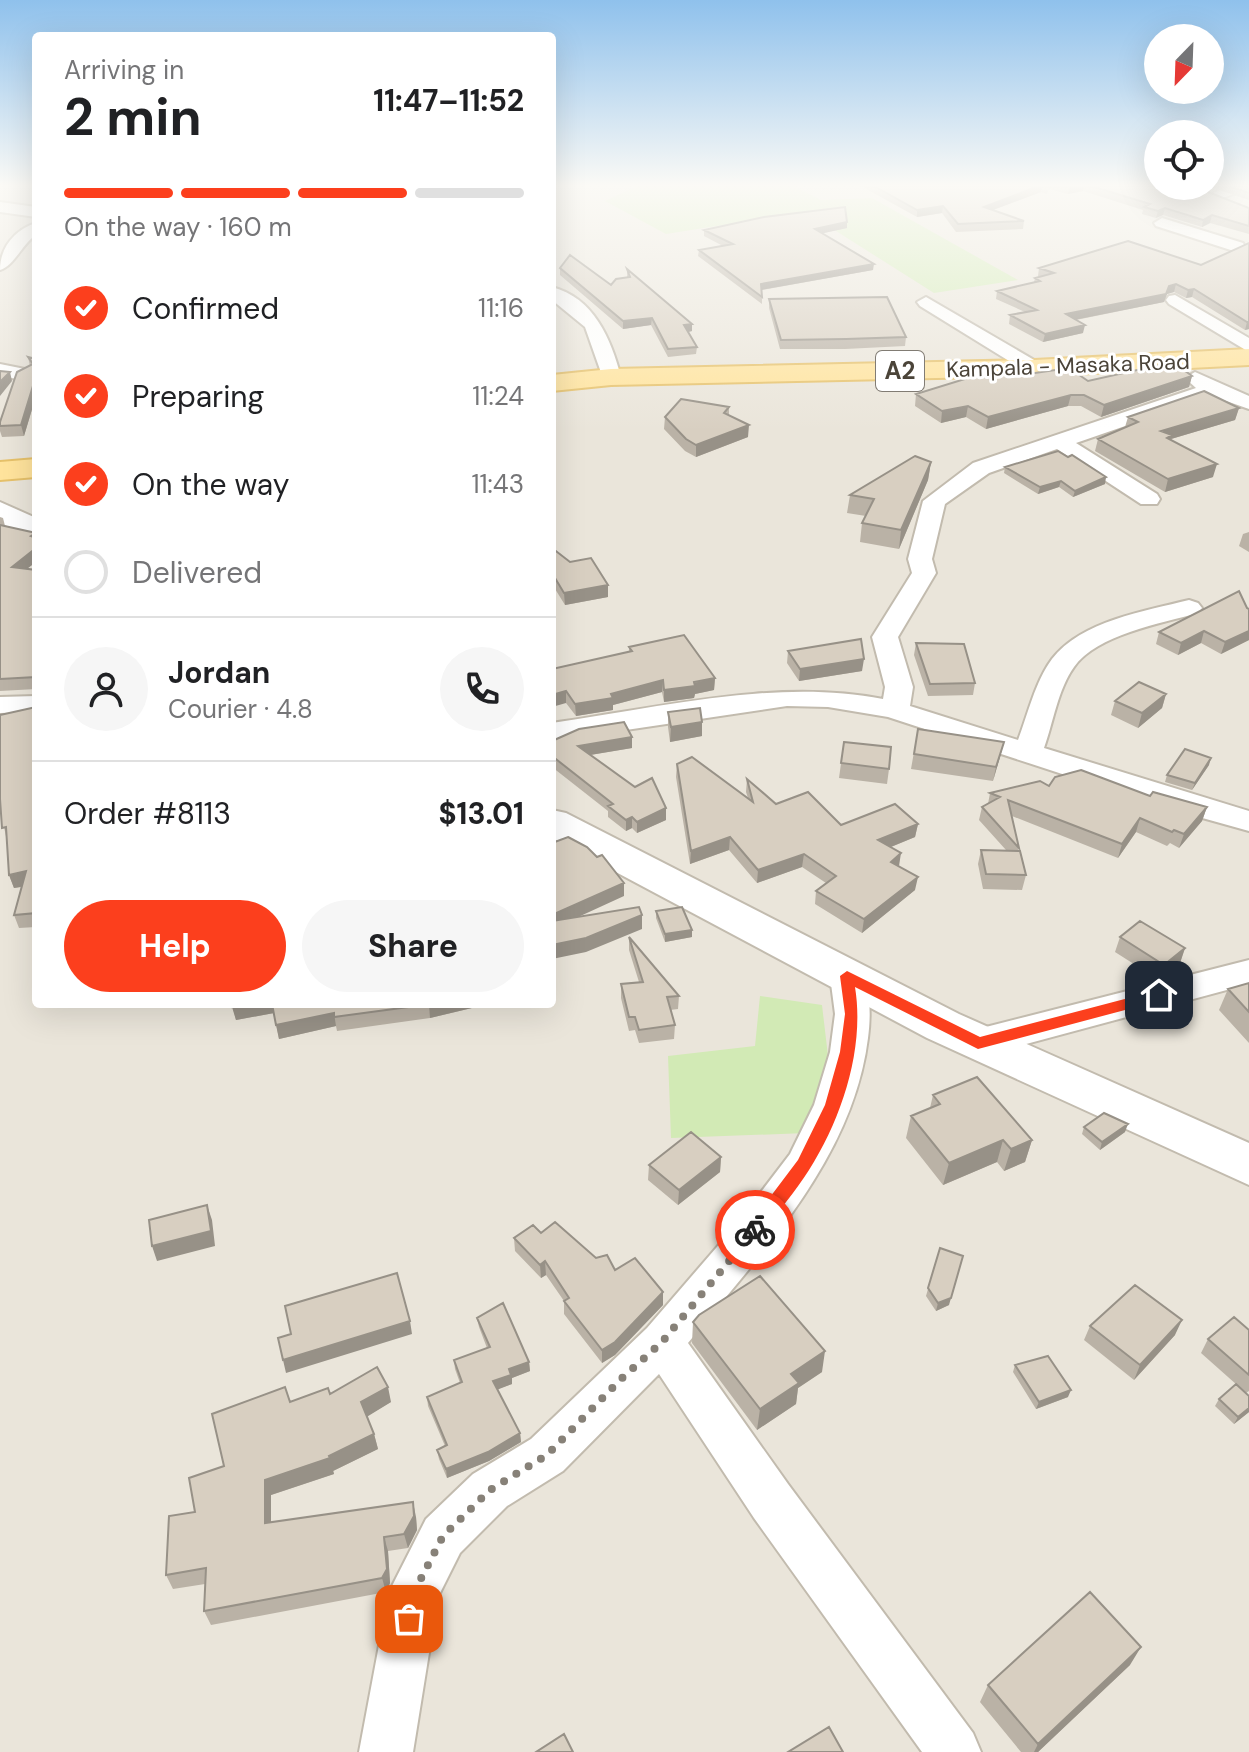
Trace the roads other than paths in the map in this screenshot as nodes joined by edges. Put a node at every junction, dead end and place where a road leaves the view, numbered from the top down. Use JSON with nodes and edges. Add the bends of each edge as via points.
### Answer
{"nodes":[{"id":1,"x":556,"y":294,"type":"edge"},
{"id":2,"x":1175,"y":300,"type":"dead end"},
{"id":3,"x":926,"y":302,"type":"dead end"},
{"id":4,"x":1249,"y":346,"type":"edge"},
{"id":5,"x":1249,"y":357,"type":"edge"},
{"id":6,"x":1172,"y":363,"type":"junction"},
{"id":7,"x":1034,"y":368,"type":"junction"},
{"id":8,"x":0,"y":370,"type":"edge"},
{"id":9,"x":23,"y":374,"type":"edge"},
{"id":10,"x":611,"y":377,"type":"junction"},
{"id":11,"x":556,"y":383,"type":"edge"},
{"id":12,"x":1212,"y":389,"type":"junction"},
{"id":13,"x":1249,"y":403,"type":"edge"},
{"id":14,"x":1059,"y":441,"type":"junction"},
{"id":15,"x":32,"y":468,"type":"edge"},
{"id":16,"x":0,"y":471,"type":"edge"},
{"id":17,"x":1149,"y":499,"type":"dead end"},
{"id":18,"x":0,"y":511,"type":"edge"},
{"id":19,"x":32,"y":528,"type":"edge"},
{"id":20,"x":1189,"y":608,"type":"dead end"},
{"id":21,"x":32,"y":704,"type":"edge"},
{"id":22,"x":0,"y":705,"type":"edge"},
{"id":23,"x":895,"y":710,"type":"junction"},
{"id":24,"x":556,"y":731,"type":"edge"},
{"id":25,"x":1028,"y":751,"type":"junction"},
{"id":26,"x":1249,"y":821,"type":"edge"},
{"id":27,"x":556,"y":824,"type":"edge"},
{"id":28,"x":1249,"y":972,"type":"edge"},
{"id":29,"x":847,"y":976,"type":"junction"},
{"id":30,"x":978,"y":1043,"type":"junction"},
{"id":31,"x":1249,"y":1165,"type":"edge"},
{"id":32,"x":662,"y":1342,"type":"junction"},
{"id":33,"x":386,"y":1752,"type":"edge"},
{"id":34,"x":954,"y":1752,"type":"edge"}],
"edges":[{"from":1,"to":10,"type":"street","via":[[580,308],[597,329]]},
{"from":2,"to":4,"type":"street"},
{"from":3,"to":7,"type":"street"},
{"from":5,"to":6,"type":"main road","name":"Kampala - Masaka Road","number":"A2"},
{"from":6,"to":7,"type":"main road","name":"Kampala - Masaka Road","number":"A2"},
{"from":6,"to":12,"type":"street"},
{"from":7,"to":10,"type":"main road","name":"Kampala - Masaka Road","number":"A2"},
{"from":8,"to":9,"type":"street"},
{"from":10,"to":11,"type":"main road","name":"Kampala - Masaka Road","number":"A2"},
{"from":12,"to":13,"type":"street"},
{"from":12,"to":14,"type":"street"},
{"from":14,"to":17,"type":"street"},
{"from":14,"to":23,"type":"street","via":[[981,468],[934,501],[920,559],[924,573],[885,637],[899,687]]},
{"from":15,"to":16,"type":"main road"},
{"from":18,"to":19,"type":"street"},
{"from":20,"to":25,"type":"street","via":[[1107,634],[1063,663]]},
{"from":21,"to":22,"type":"street"},
{"from":23,"to":24,"type":"street","via":[[787,698]]},
{"from":23,"to":25,"type":"street"},
{"from":25,"to":26,"type":"street"},
{"from":27,"to":29,"type":"street"},
{"from":28,"to":30,"type":"street"},
{"from":29,"to":30,"type":"street"},
{"from":29,"to":32,"type":"street","via":[[853,1014],[848,1052],[833,1105],[804,1165]]},
{"from":30,"to":31,"type":"street"},
{"from":32,"to":33,"type":"street","via":[[547,1455],[490,1490],[443,1536],[414,1592]]},
{"from":32,"to":34,"type":"street"}]}
